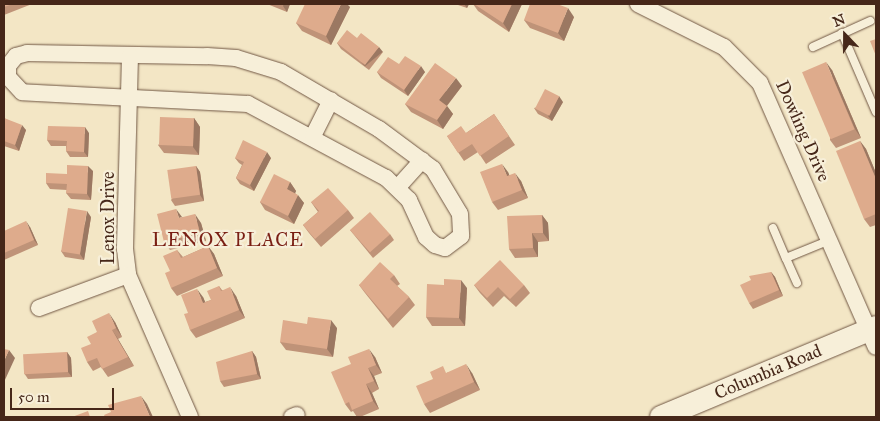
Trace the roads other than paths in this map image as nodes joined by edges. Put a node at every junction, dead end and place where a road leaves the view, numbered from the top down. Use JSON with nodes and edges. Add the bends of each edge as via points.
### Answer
{"nodes":[{"id":1,"x":638,"y":4,"type":"edge"},
{"id":2,"x":870,"y":21,"type":"dead end"},
{"id":3,"x":842,"y":34,"type":"junction"},
{"id":4,"x":813,"y":47,"type":"dead end"},
{"id":5,"x":130,"y":56,"type":"junction"},
{"id":6,"x":130,"y":96,"type":"junction"},
{"id":7,"x":331,"y":100,"type":"junction"},
{"id":8,"x":876,"y":112,"type":"edge"},
{"id":9,"x":312,"y":136,"type":"junction"},
{"id":10,"x":422,"y":160,"type":"junction"},
{"id":11,"x":398,"y":187,"type":"junction"},
{"id":12,"x":773,"y":228,"type":"dead end"},
{"id":13,"x":830,"y":240,"type":"junction"},
{"id":14,"x":786,"y":258,"type":"junction"},
{"id":15,"x":128,"y":275,"type":"junction"},
{"id":16,"x":797,"y":283,"type":"dead end"},
{"id":17,"x":38,"y":308,"type":"dead end"},
{"id":18,"x":874,"y":335,"type":"edge"},
{"id":19,"x":190,"y":417,"type":"edge"},
{"id":20,"x":661,"y":417,"type":"edge"}],
"edges":[{"from":1,"to":13,"type":"street","name":"Dowling Drive","via":[[724,47],[760,83]]},
{"from":2,"to":3,"type":"lane"},
{"from":3,"to":4,"type":"lane"},
{"from":3,"to":8,"type":"lane"},
{"from":5,"to":6,"type":"street","name":"Lenox Drive"},
{"from":5,"to":6,"type":"street","via":[[27,53],[16,56],[8,66],[8,78],[22,92]]},
{"from":5,"to":7,"type":"street","via":[[236,58],[281,72]]},
{"from":6,"to":9,"type":"street","via":[[248,104]]},
{"from":6,"to":15,"type":"street","name":"Lenox Drive","via":[[125,250]]},
{"from":7,"to":9,"type":"street"},
{"from":7,"to":10,"type":"street"},
{"from":9,"to":11,"type":"street"},
{"from":10,"to":11,"type":"street"},
{"from":10,"to":11,"type":"street","via":[[442,180],[460,214],[461,236],[456,244],[445,248],[426,237]]},
{"from":12,"to":14,"type":"lane"},
{"from":13,"to":14,"type":"lane"},
{"from":13,"to":18,"type":"street","name":"Dowling Drive"},
{"from":14,"to":16,"type":"lane"},
{"from":15,"to":17,"type":"street"},
{"from":15,"to":19,"type":"street","name":"Lenox Drive"},
{"from":18,"to":20,"type":"main road","name":"Columbia Road"}]}
